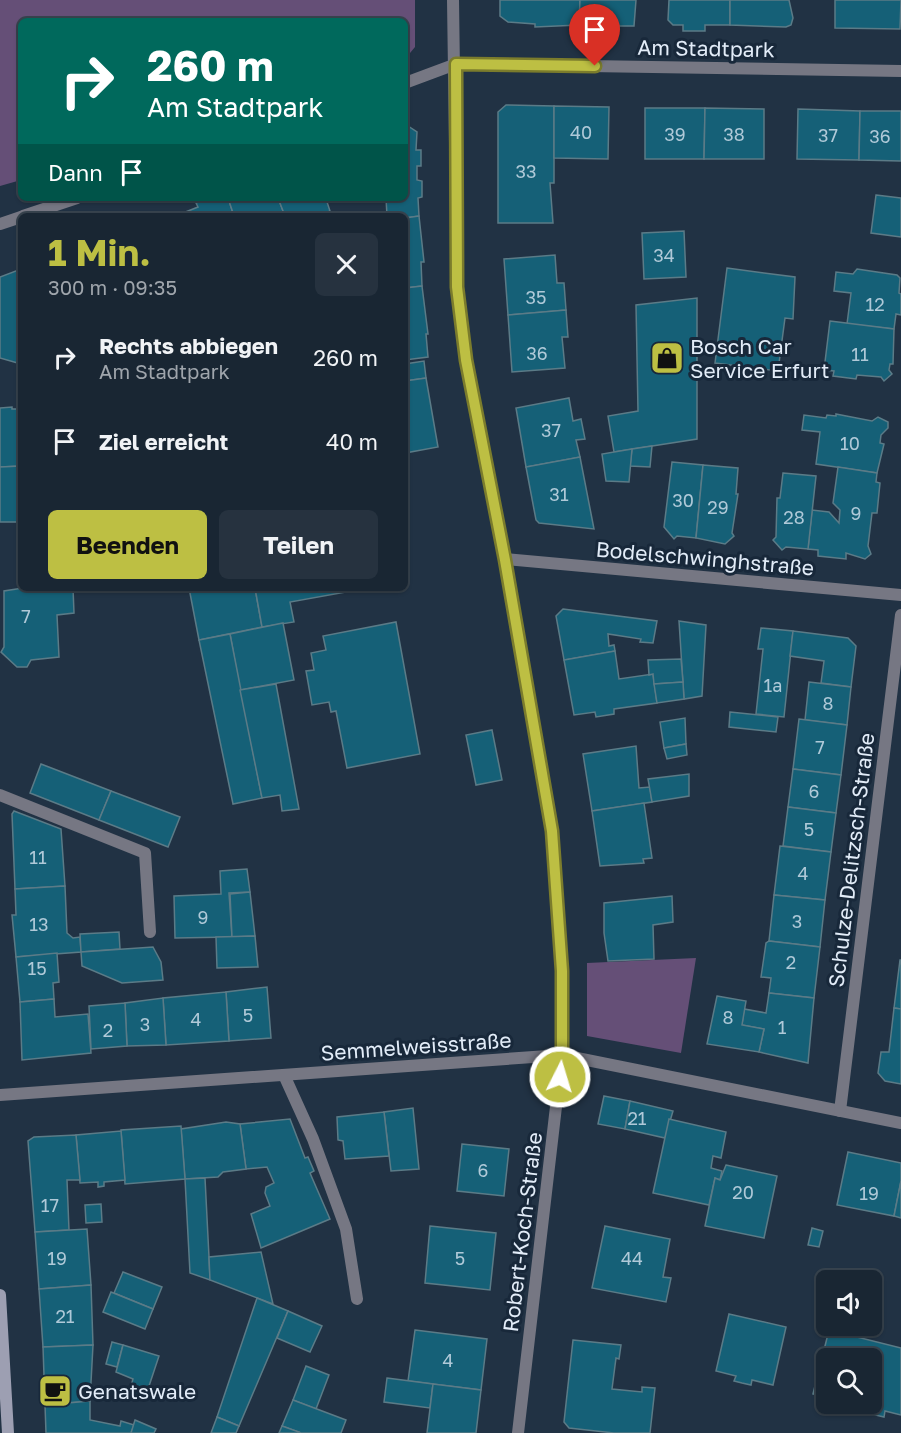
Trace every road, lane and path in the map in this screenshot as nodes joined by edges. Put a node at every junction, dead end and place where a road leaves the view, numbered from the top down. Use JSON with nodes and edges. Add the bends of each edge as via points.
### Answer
{"nodes":[{"id":1,"x":453,"y":0,"type":"edge"},
{"id":2,"x":456,"y":64,"type":"junction"},
{"id":3,"x":901,"y":71,"type":"edge"},
{"id":4,"x":408,"y":81,"type":"edge"},
{"id":5,"x":68,"y":201,"type":"edge"},
{"id":6,"x":31,"y":213,"type":"edge"},
{"id":7,"x":18,"y":217,"type":"edge"},
{"id":8,"x":0,"y":224,"type":"edge"},
{"id":9,"x":505,"y":560,"type":"junction"},
{"id":10,"x":901,"y":595,"type":"edge"},
{"id":11,"x":901,"y":615,"type":"edge"},
{"id":12,"x":0,"y":795,"type":"edge"},
{"id":13,"x":150,"y":932,"type":"dead end"},
{"id":14,"x":562,"y":1054,"type":"junction"},
{"id":15,"x":284,"y":1075,"type":"junction"},
{"id":16,"x":0,"y":1095,"type":"edge"},
{"id":17,"x":840,"y":1111,"type":"junction"},
{"id":18,"x":901,"y":1123,"type":"edge"},
{"id":19,"x":0,"y":1295,"type":"edge"},
{"id":20,"x":357,"y":1299,"type":"dead end"},
{"id":21,"x":8,"y":1433,"type":"edge"},
{"id":22,"x":518,"y":1433,"type":"edge"}],
"edges":[{"from":1,"to":2,"type":"street","name":"Robert-Koch-Straße"},
{"from":2,"to":3,"type":"street","name":"Am Stadtpark"},
{"from":2,"to":4,"type":"street","name":"Am Stadtpark"},
{"from":2,"to":9,"type":"street","name":"Robert-Koch-Straße","via":[[457,287],[466,360]]},
{"from":5,"to":6,"type":"street"},
{"from":7,"to":8,"type":"street"},
{"from":9,"to":10,"type":"street","name":"Bodelschwinghstraße"},
{"from":9,"to":14,"type":"street","name":"Robert-Koch-Straße","via":[[552,831],[562,971]]},
{"from":11,"to":17,"type":"street","name":"Schulze-Delitzsch-Straße"},
{"from":12,"to":13,"type":"street","via":[[145,853]]},
{"from":14,"to":15,"type":"street","name":"Semmelweisstraße"},
{"from":14,"to":17,"type":"street","name":"Semmelweisstraße"},
{"from":14,"to":22,"type":"street","name":"Robert-Koch-Straße"},
{"from":15,"to":16,"type":"street","name":"Semmelweisstraße"},
{"from":15,"to":20,"type":"street","via":[[346,1229]]},
{"from":17,"to":18,"type":"street","name":"Semmelweisstraße"},
{"from":19,"to":21,"type":"main road"}]}
